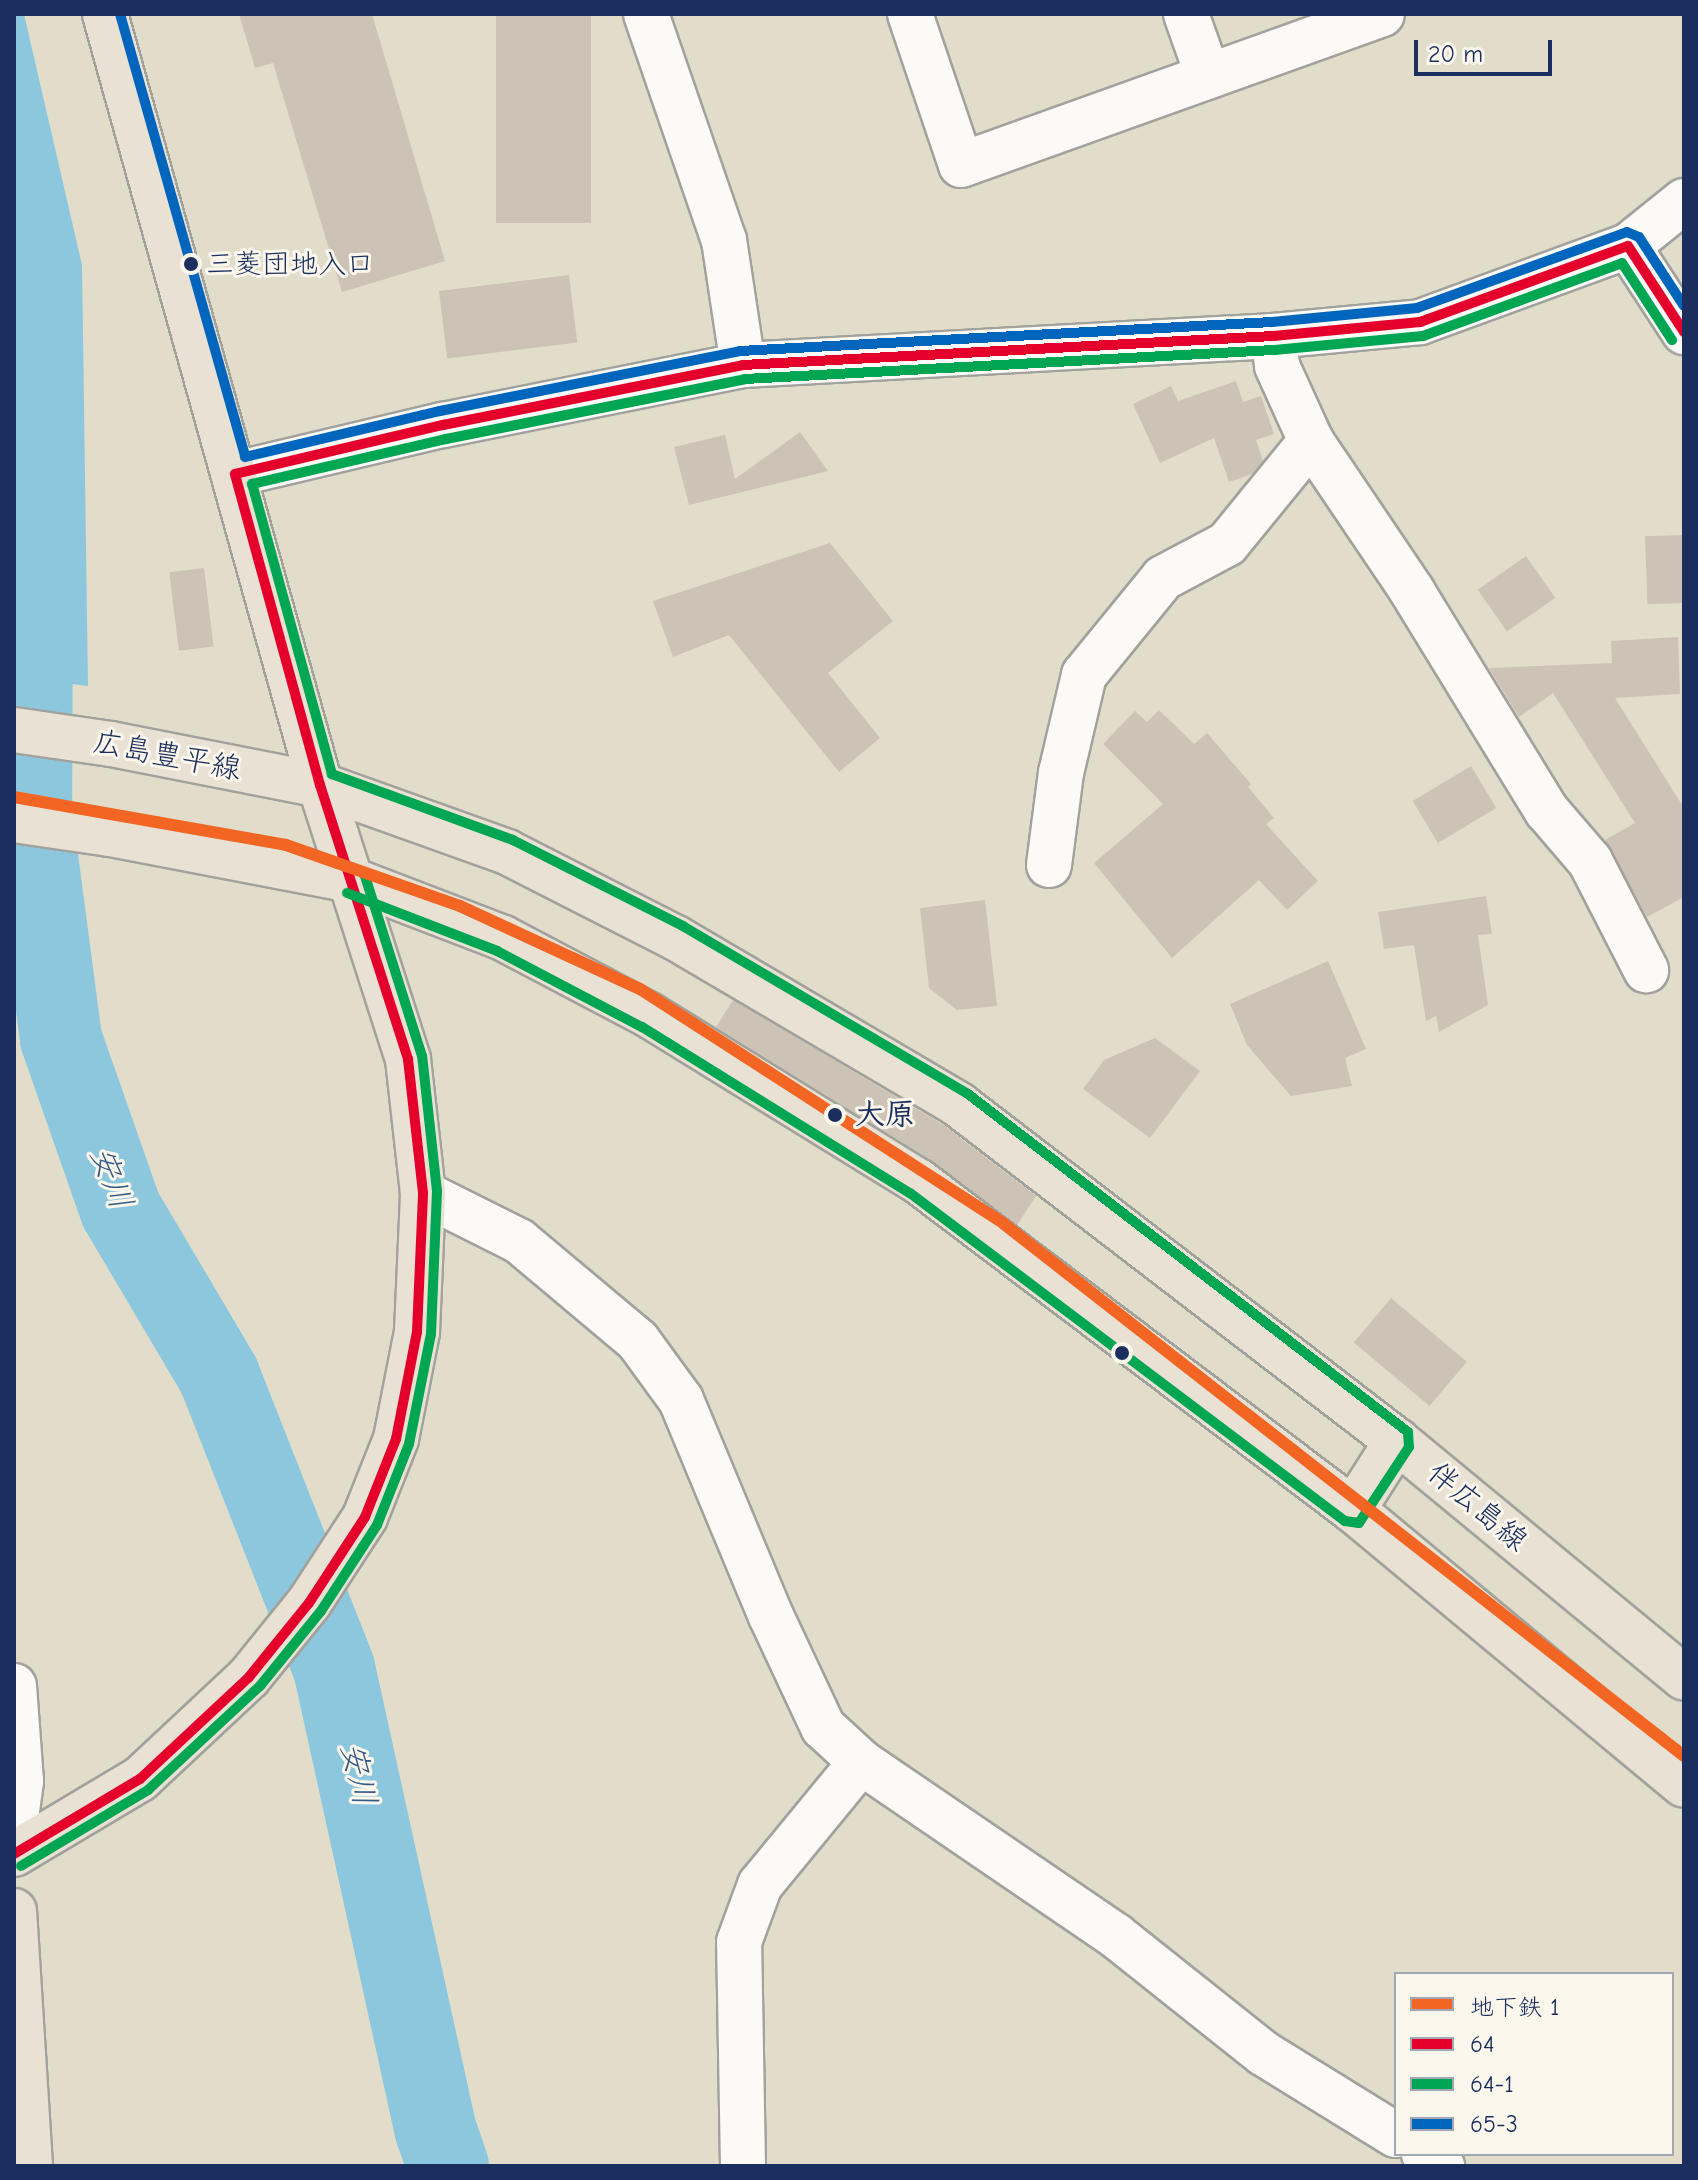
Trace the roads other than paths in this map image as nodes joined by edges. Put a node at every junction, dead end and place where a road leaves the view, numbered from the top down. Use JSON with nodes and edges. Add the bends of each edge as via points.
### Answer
{"nodes":[{"id":1,"x":105,"y":14,"type":"edge"},
{"id":2,"x":646,"y":14,"type":"edge"},
{"id":3,"x":910,"y":14,"type":"edge"},
{"id":4,"x":1186,"y":14,"type":"edge"},
{"id":5,"x":1382,"y":14,"type":"edge"},
{"id":6,"x":1208,"y":76,"type":"junction"},
{"id":7,"x":1684,"y":201,"type":"edge"},
{"id":8,"x":1628,"y":246,"type":"junction"},
{"id":9,"x":1684,"y":332,"type":"edge"},
{"id":10,"x":1273,"y":336,"type":"junction"},
{"id":11,"x":743,"y":365,"type":"junction"},
{"id":12,"x":1311,"y":441,"type":"junction"},
{"id":13,"x":235,"y":474,"type":"junction"},
{"id":14,"x":14,"y":730,"type":"edge"},
{"id":15,"x":320,"y":785,"type":"junction"},
{"id":16,"x":14,"y":820,"type":"edge"},
{"id":17,"x":1049,"y":865,"type":"dead end"},
{"id":18,"x":352,"y":880,"type":"junction"},
{"id":19,"x":1646,"y":970,"type":"dead end"},
{"id":20,"x":423,"y":1193,"type":"junction"},
{"id":21,"x":1397,"y":1441,"type":"junction"},
{"id":22,"x":1353,"y":1510,"type":"junction"},
{"id":23,"x":1684,"y":1678,"type":"edge"},
{"id":24,"x":14,"y":1686,"type":"edge"},
{"id":25,"x":861,"y":1762,"type":"junction"},
{"id":26,"x":1684,"y":1785,"type":"edge"},
{"id":27,"x":14,"y":1833,"type":"edge"},
{"id":28,"x":14,"y":1854,"type":"edge"},
{"id":29,"x":14,"y":1911,"type":"edge"},
{"id":30,"x":1394,"y":2134,"type":"edge"},
{"id":31,"x":30,"y":2166,"type":"edge"},
{"id":32,"x":743,"y":2166,"type":"edge"}],
"edges":[{"from":1,"to":13,"type":"main road"},
{"from":2,"to":11,"type":"street","via":[[724,240]]},
{"from":3,"to":6,"type":"street","via":[[961,165]]},
{"from":4,"to":6,"type":"street"},
{"from":5,"to":6,"type":"street"},
{"from":7,"to":8,"type":"street"},
{"from":8,"to":9,"type":"street"},
{"from":8,"to":10,"type":"street","via":[[1420,322]]},
{"from":10,"to":11,"type":"street"},
{"from":10,"to":12,"type":"street","via":[[1277,366]]},
{"from":11,"to":13,"type":"street","via":[[443,425]]},
{"from":12,"to":17,"type":"street","via":[[1227,544],[1163,578],[1084,675],[1061,773]]},
{"from":12,"to":19,"type":"street","via":[[1412,591],[1547,811],[1590,861]]},
{"from":13,"to":15,"type":"main road"},
{"from":14,"to":15,"type":"main road","name":"広島豊平線"},
{"from":15,"to":18,"type":"main road"},
{"from":15,"to":21,"type":"main road","name":"伴広島線","via":[[507,852],[676,938],[959,1105]]},
{"from":16,"to":18,"type":"main road"},
{"from":18,"to":20,"type":"main road","via":[[408,1059]]},
{"from":18,"to":22,"type":"main road","via":[[503,938],[649,1015],[918,1181]]},
{"from":20,"to":25,"type":"street","via":[[519,1241],[638,1341],[681,1400],[823,1727]]},
{"from":20,"to":28,"type":"main road","via":[[417,1332],[396,1439],[365,1517],[309,1603],[249,1677],[140,1779]]},
{"from":21,"to":22,"type":"main road"},
{"from":21,"to":23,"type":"main road","name":"伴広島線"},
{"from":22,"to":26,"type":"main road"},
{"from":24,"to":27,"type":"street","via":[[21,1781]]},
{"from":25,"to":30,"type":"street","via":[[1116,1936],[1263,2053]]},
{"from":25,"to":32,"type":"street","via":[[760,1885],[739,1942]]},
{"from":29,"to":31,"type":"main road"}]}
